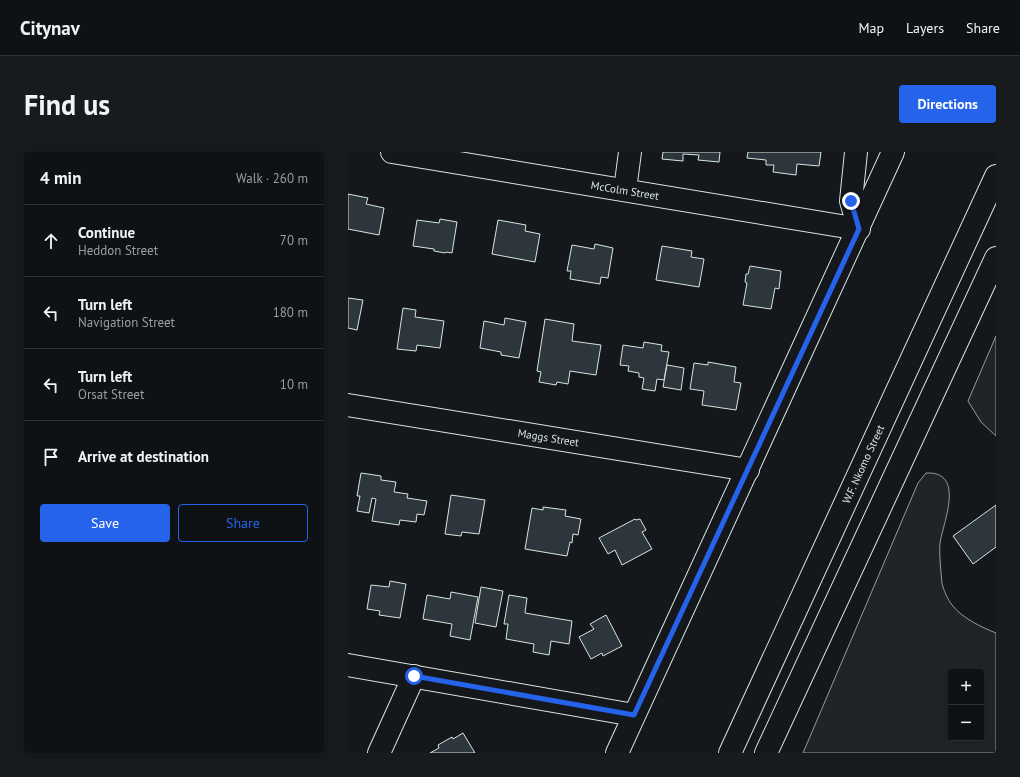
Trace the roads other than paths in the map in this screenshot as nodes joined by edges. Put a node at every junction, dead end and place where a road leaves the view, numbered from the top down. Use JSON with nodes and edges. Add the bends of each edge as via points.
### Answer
{"nodes":[{"id":1,"x":394,"y":152,"type":"edge"},
{"id":2,"x":630,"y":152,"type":"edge"},
{"id":3,"x":856,"y":152,"type":"edge"},
{"id":4,"x":893,"y":152,"type":"edge"},
{"id":5,"x":996,"y":176,"type":"edge"},
{"id":6,"x":626,"y":190,"type":"junction"},
{"id":7,"x":859,"y":229,"type":"junction"},
{"id":8,"x":996,"y":258,"type":"edge"},
{"id":9,"x":348,"y":405,"type":"edge"},
{"id":10,"x":748,"y":470,"type":"junction"},
{"id":11,"x":348,"y":665,"type":"edge"},
{"id":12,"x":414,"y":676,"type":"junction"},
{"id":13,"x":634,"y":715,"type":"junction"},
{"id":14,"x":379,"y":753,"type":"edge"},
{"id":15,"x":617,"y":753,"type":"edge"},
{"id":16,"x":730,"y":753,"type":"edge"},
{"id":17,"x":766,"y":753,"type":"edge"}],
"edges":[{"from":1,"to":6,"type":"street","name":"McColm Street"},
{"from":2,"to":6,"type":"street"},
{"from":3,"to":7,"type":"street","via":[[851,201]]},
{"from":4,"to":7,"type":"street"},
{"from":5,"to":16,"type":"street","name":"W.F. Nkomo Street"},
{"from":6,"to":7,"type":"street","name":"McColm Street"},
{"from":7,"to":10,"type":"street"},
{"from":8,"to":17,"type":"street"},
{"from":9,"to":10,"type":"street","name":"Maggs Street"},
{"from":10,"to":13,"type":"street"},
{"from":11,"to":12,"type":"street"},
{"from":12,"to":13,"type":"street"},
{"from":12,"to":14,"type":"street"},
{"from":13,"to":15,"type":"street"}]}
